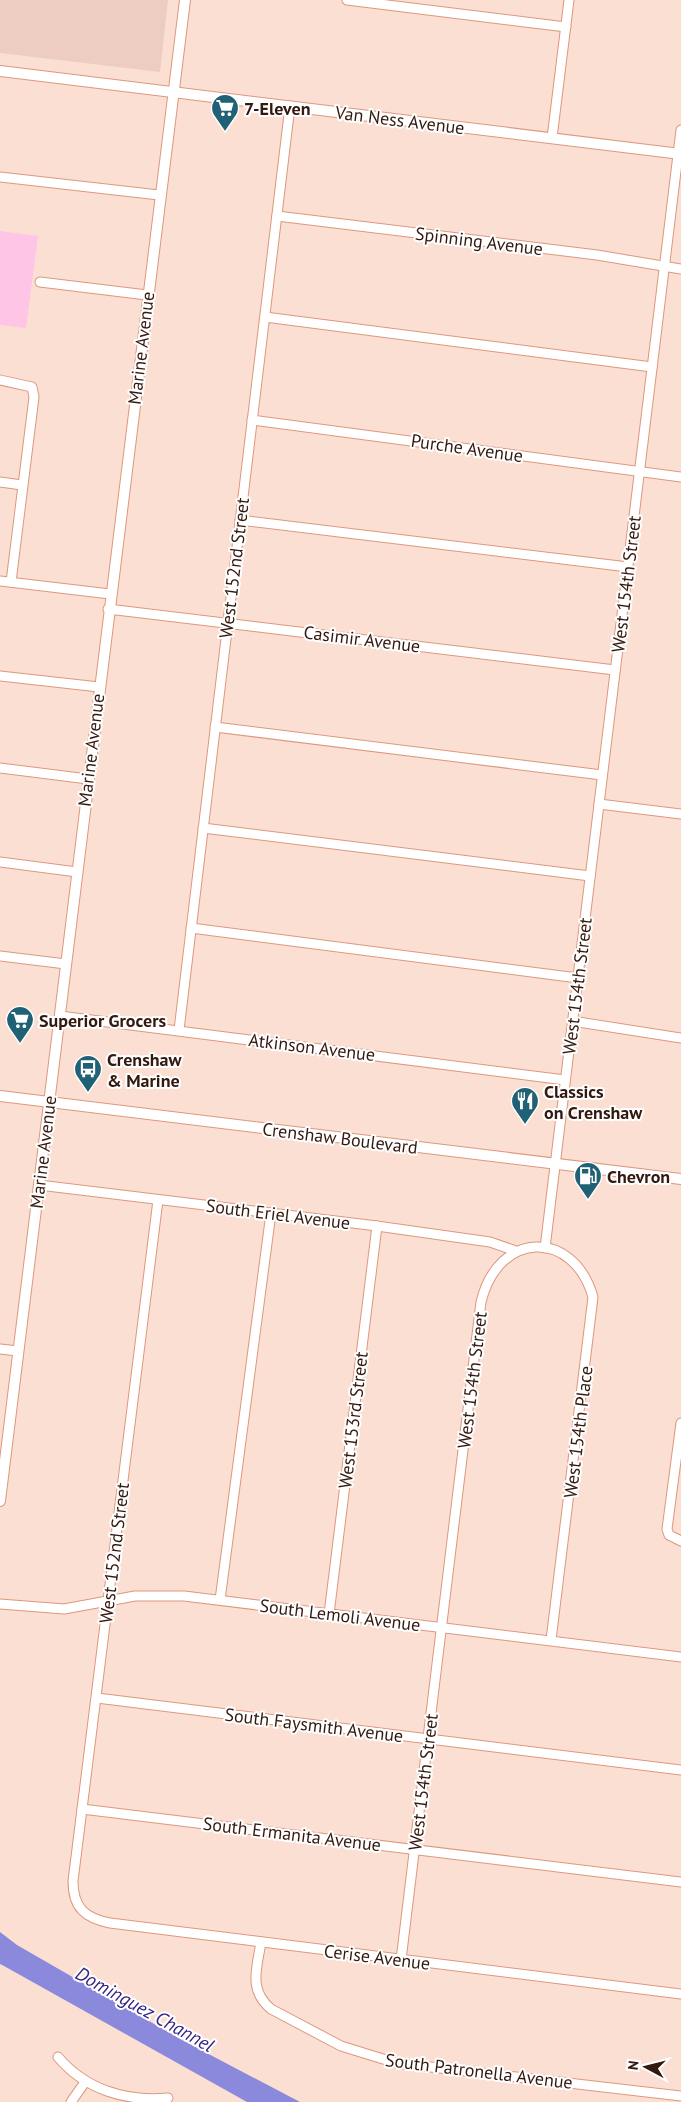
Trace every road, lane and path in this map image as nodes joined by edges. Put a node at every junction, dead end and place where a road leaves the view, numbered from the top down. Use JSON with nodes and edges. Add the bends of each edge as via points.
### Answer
{"nodes":[{"id":1,"x":185,"y":0,"type":"edge"},
{"id":2,"x":347,"y":0,"type":"edge"},
{"id":3,"x":570,"y":0,"type":"edge"},
{"id":4,"x":566,"y":27,"type":"junction"},
{"id":5,"x":0,"y":71,"type":"edge"},
{"id":6,"x":173,"y":92,"type":"junction"},
{"id":7,"x":290,"y":106,"type":"junction"},
{"id":8,"x":681,"y":130,"type":"edge"},
{"id":9,"x":552,"y":138,"type":"junction"},
{"id":10,"x":679,"y":153,"type":"edge"},
{"id":11,"x":0,"y":177,"type":"edge"},
{"id":12,"x":159,"y":195,"type":"junction"},
{"id":13,"x":277,"y":216,"type":"junction"},
{"id":14,"x":664,"y":267,"type":"junction"},
{"id":15,"x":681,"y":269,"type":"edge"},
{"id":16,"x":40,"y":282,"type":"dead end"},
{"id":17,"x":147,"y":295,"type":"junction"},
{"id":18,"x":265,"y":317,"type":"junction"},
{"id":19,"x":652,"y":367,"type":"junction"},
{"id":20,"x":0,"y":380,"type":"edge"},
{"id":21,"x":252,"y":420,"type":"junction"},
{"id":22,"x":639,"y":472,"type":"junction"},
{"id":23,"x":681,"y":477,"type":"edge"},
{"id":24,"x":0,"y":482,"type":"edge"},
{"id":25,"x":22,"y":485,"type":"junction"},
{"id":26,"x":240,"y":520,"type":"junction"},
{"id":27,"x":628,"y":567,"type":"junction"},
{"id":28,"x":0,"y":581,"type":"edge"},
{"id":29,"x":11,"y":582,"type":"junction"},
{"id":30,"x":110,"y":594,"type":"junction"},
{"id":31,"x":108,"y":609,"type":"junction"},
{"id":32,"x":228,"y":623,"type":"junction"},
{"id":33,"x":615,"y":670,"type":"junction"},
{"id":34,"x":0,"y":676,"type":"edge"},
{"id":35,"x":99,"y":687,"type":"junction"},
{"id":36,"x":215,"y":727,"type":"junction"},
{"id":37,"x":0,"y":768,"type":"edge"},
{"id":38,"x":602,"y":774,"type":"junction"},
{"id":39,"x":88,"y":779,"type":"junction"},
{"id":40,"x":599,"y":804,"type":"junction"},
{"id":41,"x":681,"y":814,"type":"edge"},
{"id":42,"x":203,"y":828,"type":"junction"},
{"id":43,"x":0,"y":862,"type":"edge"},
{"id":44,"x":77,"y":872,"type":"junction"},
{"id":45,"x":590,"y":876,"type":"junction"},
{"id":46,"x":191,"y":928,"type":"junction"},
{"id":47,"x":0,"y":956,"type":"edge"},
{"id":48,"x":66,"y":964,"type":"junction"},
{"id":49,"x":578,"y":978,"type":"junction"},
{"id":50,"x":60,"y":1016,"type":"junction"},
{"id":51,"x":572,"y":1021,"type":"junction"},
{"id":52,"x":179,"y":1030,"type":"junction"},
{"id":53,"x":681,"y":1038,"type":"edge"},
{"id":54,"x":565,"y":1080,"type":"junction"},
{"id":55,"x":0,"y":1096,"type":"edge"},
{"id":56,"x":49,"y":1102,"type":"junction"},
{"id":57,"x":555,"y":1164,"type":"junction"},
{"id":58,"x":681,"y":1179,"type":"edge"},
{"id":59,"x":39,"y":1185,"type":"junction"},
{"id":60,"x":158,"y":1200,"type":"junction"},
{"id":61,"x":271,"y":1213,"type":"junction"},
{"id":62,"x":378,"y":1226,"type":"junction"},
{"id":63,"x":544,"y":1248,"type":"junction"},
{"id":64,"x":516,"y":1251,"type":"junction"},
{"id":65,"x":0,"y":1349,"type":"edge"},
{"id":66,"x":18,"y":1351,"type":"junction"},
{"id":67,"x":681,"y":1423,"type":"edge"},
{"id":68,"x":680,"y":1443,"type":"edge"},
{"id":69,"x":0,"y":1501,"type":"edge"},
{"id":70,"x":681,"y":1541,"type":"edge"},
{"id":71,"x":220,"y":1600,"type":"junction"},
{"id":72,"x":108,"y":1601,"type":"junction"},
{"id":73,"x":0,"y":1604,"type":"edge"},
{"id":74,"x":329,"y":1614,"type":"junction"},
{"id":75,"x":443,"y":1627,"type":"junction"},
{"id":76,"x":552,"y":1640,"type":"junction"},
{"id":77,"x":681,"y":1657,"type":"edge"},
{"id":78,"x":97,"y":1698,"type":"junction"},
{"id":79,"x":428,"y":1738,"type":"junction"},
{"id":80,"x":681,"y":1770,"type":"edge"},
{"id":81,"x":82,"y":1810,"type":"junction"},
{"id":82,"x":415,"y":1848,"type":"junction"},
{"id":83,"x":681,"y":1882,"type":"edge"},
{"id":84,"x":78,"y":1906,"type":"joint"},
{"id":85,"x":260,"y":1942,"type":"junction"},
{"id":86,"x":401,"y":1960,"type":"junction"},
{"id":87,"x":681,"y":1994,"type":"edge"},
{"id":88,"x":58,"y":2057,"type":"dead end"},
{"id":89,"x":85,"y":2082,"type":"junction"},
{"id":90,"x":681,"y":2096,"type":"edge"},
{"id":91,"x":168,"y":2098,"type":"dead end"},
{"id":92,"x":71,"y":2102,"type":"edge"}],
"edges":[{"from":1,"to":6,"type":"main road","name":"Marine Avenue"},
{"from":2,"to":4,"type":"street"},
{"from":3,"to":4,"type":"street"},
{"from":4,"to":9,"type":"street"},
{"from":5,"to":6,"type":"main road","name":"Van Ness Avenue"},
{"from":6,"to":7,"type":"main road","name":"Van Ness Avenue"},
{"from":6,"to":12,"type":"main road","name":"Marine Avenue"},
{"from":7,"to":9,"type":"main road","name":"Van Ness Avenue"},
{"from":7,"to":13,"type":"street","name":"West 152nd Street"},
{"from":8,"to":10,"type":"street"},
{"from":9,"to":10,"type":"main road","name":"Van Ness Avenue"},
{"from":10,"to":14,"type":"street","name":"West 154th Street"},
{"from":11,"to":12,"type":"street"},
{"from":12,"to":17,"type":"main road","name":"Marine Avenue"},
{"from":13,"to":14,"type":"street","name":"Spinning Avenue","via":[[597,255]]},
{"from":13,"to":18,"type":"street","name":"West 152nd Street"},
{"from":14,"to":15,"type":"street","name":"Spinning Avenue"},
{"from":14,"to":19,"type":"street","name":"West 154th Street"},
{"from":16,"to":17,"type":"street"},
{"from":17,"to":30,"type":"main road","name":"Marine Avenue"},
{"from":18,"to":19,"type":"street"},
{"from":18,"to":21,"type":"street","name":"West 152nd Street"},
{"from":19,"to":22,"type":"street","name":"West 154th Street"},
{"from":20,"to":25,"type":"street","via":[[32,387],[34,397]]},
{"from":21,"to":22,"type":"street","name":"Purche Avenue"},
{"from":21,"to":26,"type":"street","name":"West 152nd Street"},
{"from":22,"to":23,"type":"street","name":"Purche Avenue"},
{"from":22,"to":27,"type":"street","name":"West 154th Street"},
{"from":24,"to":25,"type":"street"},
{"from":25,"to":29,"type":"street"},
{"from":26,"to":27,"type":"street"},
{"from":26,"to":32,"type":"street","name":"West 152nd Street"},
{"from":27,"to":33,"type":"street","name":"West 154th Street"},
{"from":28,"to":29,"type":"street"},
{"from":29,"to":30,"type":"street"},
{"from":30,"to":31,"type":"main road","name":"Marine Avenue"},
{"from":31,"to":32,"type":"street","name":"Casimir Avenue"},
{"from":31,"to":35,"type":"main road","name":"Marine Avenue"},
{"from":32,"to":33,"type":"street","name":"Casimir Avenue"},
{"from":32,"to":36,"type":"street","name":"West 152nd Street"},
{"from":33,"to":38,"type":"street","name":"West 154th Street"},
{"from":34,"to":35,"type":"street"},
{"from":35,"to":39,"type":"main road","name":"Marine Avenue"},
{"from":36,"to":38,"type":"street"},
{"from":36,"to":42,"type":"street","name":"West 152nd Street"},
{"from":37,"to":39,"type":"street"},
{"from":38,"to":40,"type":"street","name":"West 154th Street"},
{"from":39,"to":44,"type":"main road","name":"Marine Avenue"},
{"from":40,"to":41,"type":"street"},
{"from":40,"to":45,"type":"street","name":"West 154th Street"},
{"from":42,"to":45,"type":"street"},
{"from":42,"to":46,"type":"street","name":"West 152nd Street"},
{"from":43,"to":44,"type":"street"},
{"from":44,"to":48,"type":"main road","name":"Marine Avenue"},
{"from":45,"to":49,"type":"street","name":"West 154th Street"},
{"from":46,"to":49,"type":"street"},
{"from":46,"to":52,"type":"street","name":"West 152nd Street"},
{"from":47,"to":48,"type":"street"},
{"from":48,"to":50,"type":"main road","name":"Marine Avenue"},
{"from":49,"to":51,"type":"street","name":"West 154th Street"},
{"from":50,"to":52,"type":"street","name":"Atkinson Avenue"},
{"from":50,"to":56,"type":"main road","name":"Marine Avenue"},
{"from":51,"to":53,"type":"street"},
{"from":51,"to":54,"type":"street","name":"West 154th Street"},
{"from":52,"to":54,"type":"street","name":"Atkinson Avenue"},
{"from":54,"to":57,"type":"street","name":"West 154th Street"},
{"from":55,"to":56,"type":"main road","name":"Crenshaw Boulevard"},
{"from":56,"to":57,"type":"main road","name":"Crenshaw Boulevard"},
{"from":56,"to":59,"type":"main road","name":"Marine Avenue"},
{"from":57,"to":58,"type":"main road","name":"Crenshaw Boulevard"},
{"from":57,"to":63,"type":"street","name":"West 154th Street"},
{"from":59,"to":60,"type":"street","name":"South Eriel Avenue"},
{"from":59,"to":66,"type":"main road","name":"Marine Avenue"},
{"from":60,"to":61,"type":"street","name":"South Eriel Avenue"},
{"from":60,"to":72,"type":"street","name":"West 152nd Street"},
{"from":61,"to":62,"type":"street","name":"South Eriel Avenue"},
{"from":61,"to":71,"type":"street"},
{"from":62,"to":64,"type":"street","name":"South Eriel Avenue","via":[[490,1242]]},
{"from":62,"to":74,"type":"street","name":"West 153rd Street"},
{"from":63,"to":64,"type":"street"},
{"from":63,"to":76,"type":"street","name":"West 154th Place","via":[[566,1256],[580,1267],[593,1297]]},
{"from":64,"to":75,"type":"street","name":"West 154th Street","via":[[493,1271],[481,1302]]},
{"from":65,"to":66,"type":"street"},
{"from":66,"to":69,"type":"main road","name":"Marine Avenue"},
{"from":67,"to":68,"type":"street"},
{"from":68,"to":70,"type":"street","via":[[667,1529],[669,1535]]},
{"from":71,"to":72,"type":"street","name":"South Lemoli Avenue","via":[[168,1595]]},
{"from":71,"to":74,"type":"street","name":"South Lemoli Avenue"},
{"from":72,"to":73,"type":"street","name":"South Lemoli Avenue","via":[[64,1609]]},
{"from":72,"to":78,"type":"street","name":"West 152nd Street"},
{"from":74,"to":75,"type":"street","name":"South Lemoli Avenue"},
{"from":75,"to":76,"type":"street","name":"South Lemoli Avenue"},
{"from":75,"to":79,"type":"street","name":"West 154th Street"},
{"from":76,"to":77,"type":"street","name":"South Lemoli Avenue"},
{"from":78,"to":79,"type":"street","name":"South Faysmith Avenue"},
{"from":78,"to":81,"type":"street","name":"West 152nd Street"},
{"from":79,"to":80,"type":"street","name":"South Faysmith Avenue"},
{"from":79,"to":82,"type":"street","name":"West 154th Street"},
{"from":81,"to":82,"type":"street","name":"South Ermanita Avenue"},
{"from":81,"to":84,"type":"street","name":"West 152nd Street","via":[[73,1881],[74,1899]]},
{"from":82,"to":83,"type":"street","name":"South Ermanita Avenue"},
{"from":82,"to":86,"type":"street","name":"West 154th Street"},
{"from":84,"to":85,"type":"street","name":"Cerise Avenue","via":[[90,1917],[110,1923]]},
{"from":85,"to":86,"type":"street","name":"Cerise Avenue"},
{"from":85,"to":90,"type":"street","name":"South Patronella Avenue","via":[[255,1980],[261,2001],[341,2046],[396,2063]]},
{"from":86,"to":87,"type":"street","name":"Cerise Avenue"},
{"from":88,"to":89,"type":"street"},
{"from":89,"to":91,"type":"street","via":[[136,2101]]},
{"from":89,"to":92,"type":"street"}]}
